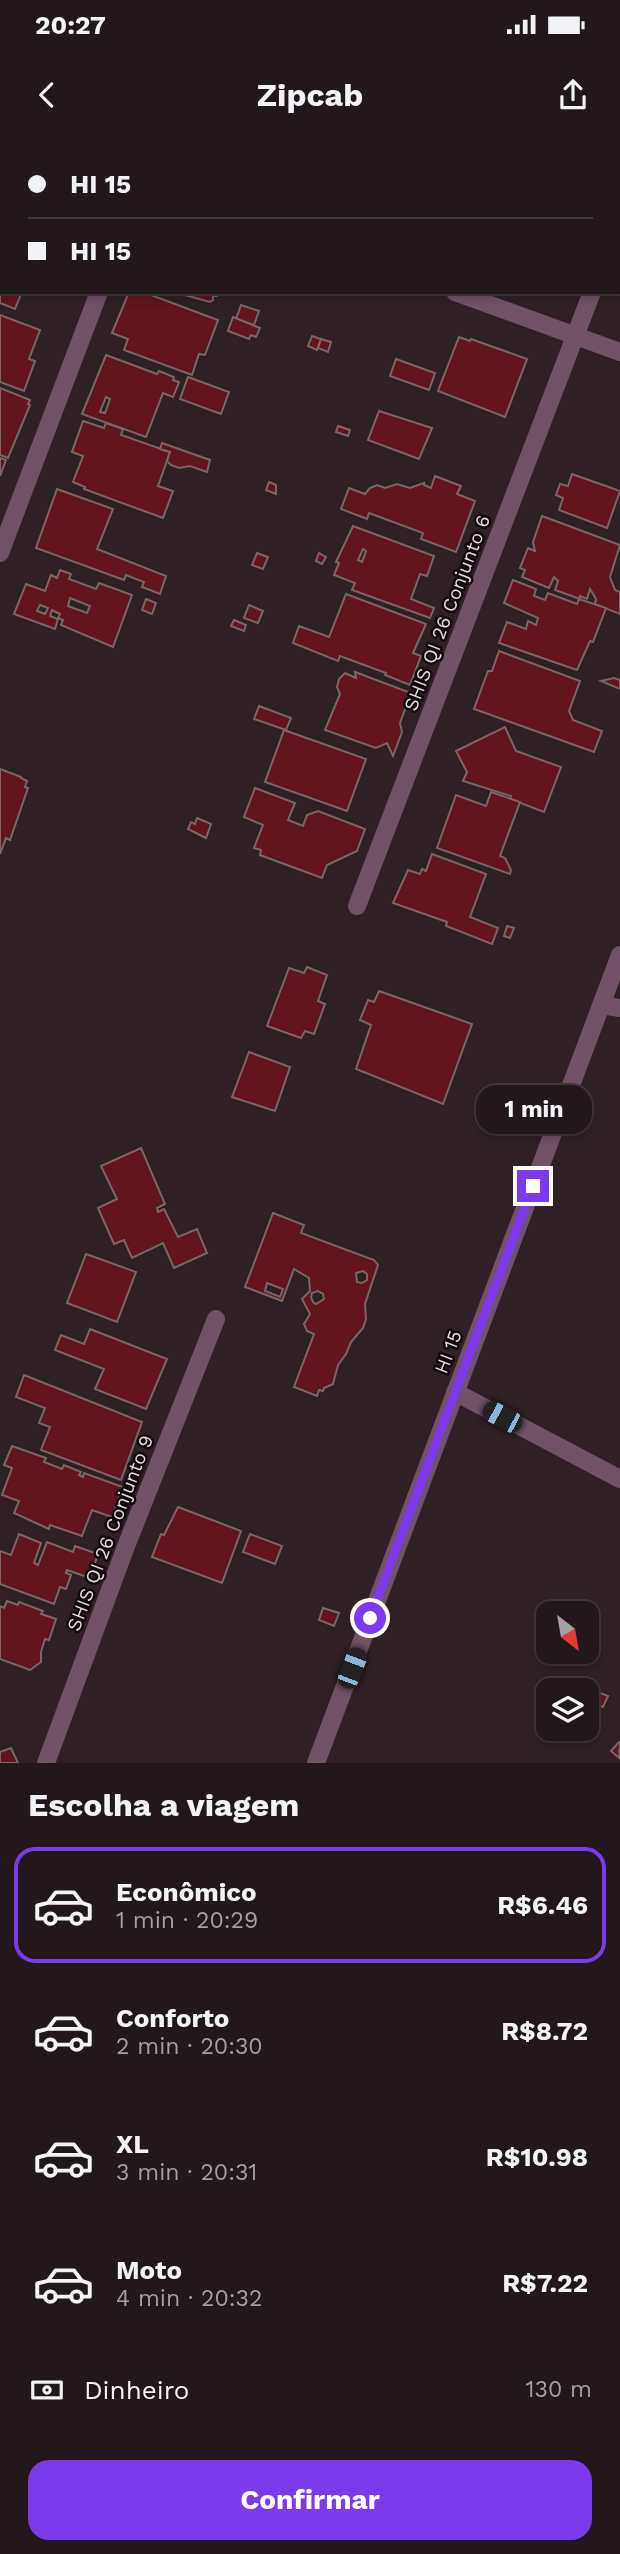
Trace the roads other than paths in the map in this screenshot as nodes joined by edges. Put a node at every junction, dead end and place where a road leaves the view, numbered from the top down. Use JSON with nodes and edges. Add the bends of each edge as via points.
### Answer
{"nodes":[{"id":1,"x":98,"y":294,"type":"edge"},
{"id":2,"x":461,"y":294,"type":"edge"},
{"id":3,"x":591,"y":294,"type":"edge"},
{"id":4,"x":576,"y":335,"type":"junction"},
{"id":5,"x":620,"y":352,"type":"edge"},
{"id":6,"x":0,"y":553,"type":"edge"},
{"id":7,"x":357,"y":906,"type":"dead end"},
{"id":8,"x":620,"y":955,"type":"edge"},
{"id":9,"x":601,"y":1005,"type":"junction"},
{"id":10,"x":620,"y":1008,"type":"edge"},
{"id":11,"x":216,"y":1319,"type":"dead end"},
{"id":12,"x":455,"y":1392,"type":"junction"},
{"id":13,"x":620,"y":1479,"type":"edge"},
{"id":14,"x":46,"y":1763,"type":"edge"},
{"id":15,"x":316,"y":1763,"type":"edge"}],
"edges":[{"from":1,"to":6,"type":"street"},
{"from":2,"to":4,"type":"street"},
{"from":3,"to":4,"type":"street","name":"SHIS QI 26 Conjunto 6"},
{"from":4,"to":5,"type":"street"},
{"from":4,"to":7,"type":"street","name":"SHIS QI 26 Conjunto 6"},
{"from":8,"to":9,"type":"street","name":"HI 15"},
{"from":9,"to":10,"type":"street"},
{"from":9,"to":12,"type":"street","name":"HI 15"},
{"from":11,"to":14,"type":"street","name":"SHIS QI 26 Conjunto 9"},
{"from":12,"to":13,"type":"street"},
{"from":12,"to":15,"type":"street","name":"HI 15"}]}
